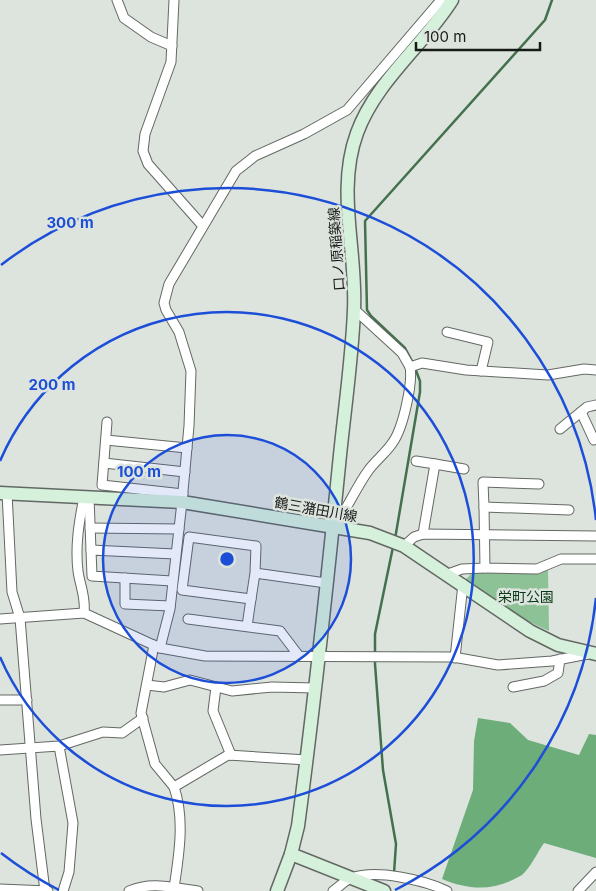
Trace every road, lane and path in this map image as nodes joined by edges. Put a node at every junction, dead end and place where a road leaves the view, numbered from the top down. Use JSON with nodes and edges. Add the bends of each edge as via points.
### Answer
{"nodes":[{"id":1,"x":117,"y":0,"type":"edge"},
{"id":2,"x":174,"y":0,"type":"edge"},
{"id":3,"x":441,"y":0,"type":"edge"},
{"id":4,"x":452,"y":0,"type":"edge"},
{"id":5,"x":172,"y":46,"type":"junction"},
{"id":6,"x":202,"y":225,"type":"junction"},
{"id":7,"x":354,"y":309,"type":"junction"},
{"id":8,"x":447,"y":332,"type":"dead end"},
{"id":9,"x":410,"y":367,"type":"junction"},
{"id":10,"x":596,"y":370,"type":"edge"},
{"id":11,"x":481,"y":371,"type":"junction"},
{"id":12,"x":596,"y":405,"type":"edge"},
{"id":13,"x":581,"y":412,"type":"junction"},
{"id":14,"x":107,"y":422,"type":"dead end"},
{"id":15,"x":560,"y":429,"type":"dead end"},
{"id":16,"x":106,"y":440,"type":"junction"},
{"id":17,"x":594,"y":440,"type":"dead end"},
{"id":18,"x":187,"y":448,"type":"junction"},
{"id":19,"x":416,"y":461,"type":"dead end"},
{"id":20,"x":104,"y":463,"type":"junction"},
{"id":21,"x":435,"y":464,"type":"junction"},
{"id":22,"x":464,"y":469,"type":"dead end"},
{"id":23,"x":185,"y":472,"type":"junction"},
{"id":24,"x":539,"y":484,"type":"dead end"},
{"id":25,"x":4,"y":493,"type":"edge"},
{"id":26,"x":87,"y":497,"type":"junction"},
{"id":27,"x":183,"y":498,"type":"junction"},
{"id":28,"x":484,"y":507,"type":"junction"},
{"id":29,"x":569,"y":510,"type":"dead end"},
{"id":30,"x":90,"y":528,"type":"junction"},
{"id":31,"x":333,"y":528,"type":"junction"},
{"id":32,"x":179,"y":529,"type":"junction"},
{"id":33,"x":423,"y":534,"type":"junction"},
{"id":34,"x":484,"y":534,"type":"junction"},
{"id":35,"x":596,"y":536,"type":"edge"},
{"id":36,"x":404,"y":546,"type":"junction"},
{"id":37,"x":91,"y":550,"type":"junction"},
{"id":38,"x":176,"y":554,"type":"junction"},
{"id":39,"x":596,"y":559,"type":"edge"},
{"id":40,"x":485,"y":568,"type":"junction"},
{"id":41,"x":255,"y":573,"type":"junction"},
{"id":42,"x":448,"y":574,"type":"junction"},
{"id":43,"x":125,"y":578,"type":"junction"},
{"id":44,"x":172,"y":581,"type":"junction"},
{"id":45,"x":326,"y":583,"type":"junction"},
{"id":46,"x":463,"y":584,"type":"junction"},
{"id":47,"x":251,"y":599,"type":"junction"},
{"id":48,"x":170,"y":606,"type":"junction"},
{"id":49,"x":84,"y":613,"type":"junction"},
{"id":50,"x":20,"y":618,"type":"junction"},
{"id":51,"x":0,"y":619,"type":"edge"},
{"id":52,"x":188,"y":619,"type":"dead end"},
{"id":53,"x":247,"y":626,"type":"junction"},
{"id":54,"x":157,"y":646,"type":"junction"},
{"id":55,"x":592,"y":654,"type":"edge"},
{"id":56,"x":298,"y":656,"type":"junction"},
{"id":57,"x":318,"y":656,"type":"junction"},
{"id":58,"x":456,"y":658,"type":"junction"},
{"id":59,"x":560,"y":659,"type":"junction"},
{"id":60,"x":148,"y":685,"type":"junction"},
{"id":61,"x":216,"y":687,"type":"junction"},
{"id":62,"x":513,"y":687,"type":"dead end"},
{"id":63,"x":315,"y":688,"type":"junction"},
{"id":64,"x":0,"y":700,"type":"edge"},
{"id":65,"x":27,"y":700,"type":"junction"},
{"id":66,"x":143,"y":718,"type":"junction"},
{"id":67,"x":58,"y":746,"type":"junction"},
{"id":68,"x":31,"y":749,"type":"junction"},
{"id":69,"x":0,"y":750,"type":"edge"},
{"id":70,"x":231,"y":755,"type":"junction"},
{"id":71,"x":307,"y":760,"type":"junction"},
{"id":72,"x":174,"y":787,"type":"junction"},
{"id":73,"x":291,"y":854,"type":"junction"},
{"id":74,"x":596,"y":872,"type":"edge"},
{"id":75,"x":351,"y":878,"type":"junction"},
{"id":76,"x":174,"y":888,"type":"junction"},
{"id":77,"x":0,"y":889,"type":"edge"},
{"id":78,"x":46,"y":890,"type":"edge"},
{"id":79,"x":63,"y":891,"type":"edge"},
{"id":80,"x":129,"y":891,"type":"edge"},
{"id":81,"x":198,"y":891,"type":"edge"},
{"id":82,"x":277,"y":891,"type":"edge"},
{"id":83,"x":333,"y":891,"type":"edge"},
{"id":84,"x":384,"y":891,"type":"edge"},
{"id":85,"x":447,"y":891,"type":"edge"},
{"id":86,"x":578,"y":891,"type":"edge"}],
"edges":[{"from":1,"to":5,"type":"street","via":[[124,18],[151,37]]},
{"from":2,"to":5,"type":"street"},
{"from":3,"to":6,"type":"street","via":[[347,110],[245,162]]},
{"from":4,"to":7,"type":"main road","name":"口ノ原稲築線","via":[[377,94],[356,135],[347,193]]},
{"from":5,"to":6,"type":"street","via":[[171,62],[145,134],[144,151],[153,170]]},
{"from":6,"to":18,"type":"street","via":[[169,284],[164,303],[184,344],[190,371]]},
{"from":7,"to":9,"type":"street","via":[[402,353]]},
{"from":7,"to":31,"type":"main road","name":"口ノ原稲築線"},
{"from":8,"to":11,"type":"street","via":[[488,342]]},
{"from":9,"to":11,"type":"street","via":[[422,363]]},
{"from":9,"to":31,"type":"street","via":[[403,416],[394,442],[368,471]]},
{"from":10,"to":11,"type":"street","via":[[548,375]]},
{"from":12,"to":13,"type":"street"},
{"from":13,"to":15,"type":"street"},
{"from":13,"to":17,"type":"street"},
{"from":14,"to":16,"type":"street"},
{"from":16,"to":18,"type":"street"},
{"from":16,"to":20,"type":"street"},
{"from":18,"to":23,"type":"street"},
{"from":19,"to":21,"type":"street"},
{"from":20,"to":23,"type":"street"},
{"from":20,"to":27,"type":"street","via":[[102,485]]},
{"from":21,"to":22,"type":"street"},
{"from":21,"to":33,"type":"street"},
{"from":23,"to":27,"type":"street"},
{"from":24,"to":28,"type":"street","via":[[483,482]]},
{"from":25,"to":26,"type":"main road","name":"鶴三潴田川線"},
{"from":25,"to":50,"type":"street","via":[[12,592]]},
{"from":26,"to":27,"type":"main road","name":"鶴三潴田川線"},
{"from":26,"to":30,"type":"street"},
{"from":26,"to":49,"type":"street","via":[[78,528],[77,554]]},
{"from":27,"to":31,"type":"main road","name":"鶴三潴田川線"},
{"from":27,"to":32,"type":"street"},
{"from":28,"to":29,"type":"street"},
{"from":28,"to":34,"type":"street"},
{"from":30,"to":32,"type":"street"},
{"from":30,"to":37,"type":"street"},
{"from":31,"to":36,"type":"main road","name":"鶴三潴田川線","via":[[370,533]]},
{"from":31,"to":45,"type":"main road","name":"口ノ原稲築線"},
{"from":32,"to":38,"type":"street"},
{"from":33,"to":34,"type":"street"},
{"from":33,"to":36,"type":"street"},
{"from":34,"to":35,"type":"street"},
{"from":34,"to":40,"type":"street"},
{"from":36,"to":42,"type":"main road","name":"鶴三潴田川線"},
{"from":37,"to":38,"type":"street"},
{"from":37,"to":43,"type":"street","via":[[92,576]]},
{"from":38,"to":44,"type":"street"},
{"from":39,"to":40,"type":"street","via":[[561,559],[537,569]]},
{"from":40,"to":42,"type":"street","via":[[462,568]]},
{"from":41,"to":45,"type":"street"},
{"from":41,"to":47,"type":"street"},
{"from":41,"to":47,"type":"street","via":[[256,546],[189,537],[182,590]]},
{"from":42,"to":46,"type":"main road","name":"鶴三潴田川線"},
{"from":43,"to":44,"type":"street"},
{"from":43,"to":48,"type":"street","via":[[125,604]]},
{"from":44,"to":48,"type":"street"},
{"from":45,"to":57,"type":"main road","name":"口ノ原稲築線"},
{"from":46,"to":55,"type":"main road","name":"鶴三潴田川線","via":[[530,631],[558,646]]},
{"from":46,"to":58,"type":"street"},
{"from":47,"to":53,"type":"street"},
{"from":48,"to":54,"type":"street"},
{"from":49,"to":50,"type":"street"},
{"from":49,"to":54,"type":"street"},
{"from":50,"to":51,"type":"street"},
{"from":50,"to":65,"type":"street"},
{"from":52,"to":53,"type":"street"},
{"from":53,"to":56,"type":"street","via":[[280,631]]},
{"from":54,"to":56,"type":"street","via":[[205,656]]},
{"from":54,"to":60,"type":"street"},
{"from":55,"to":59,"type":"street"},
{"from":56,"to":57,"type":"street"},
{"from":57,"to":58,"type":"street"},
{"from":57,"to":63,"type":"main road","name":"口ノ原稲築線"},
{"from":58,"to":59,"type":"street","via":[[498,665]]},
{"from":59,"to":62,"type":"street","via":[[558,673],[552,677]]},
{"from":60,"to":61,"type":"street","via":[[164,686],[190,680]]},
{"from":60,"to":66,"type":"street","via":[[142,704]]},
{"from":61,"to":63,"type":"street","via":[[232,691],[272,687]]},
{"from":61,"to":70,"type":"street","via":[[213,711]]},
{"from":63,"to":71,"type":"main road","name":"口ノ原稲築線"},
{"from":64,"to":65,"type":"street"},
{"from":65,"to":68,"type":"street"},
{"from":66,"to":67,"type":"street","via":[[122,733],[103,732]]},
{"from":66,"to":72,"type":"street","via":[[155,764]]},
{"from":67,"to":68,"type":"street"},
{"from":67,"to":79,"type":"street","via":[[73,823],[69,872]]},
{"from":68,"to":69,"type":"street"},
{"from":68,"to":78,"type":"street"},
{"from":70,"to":71,"type":"street"},
{"from":70,"to":72,"type":"street"},
{"from":71,"to":73,"type":"main road","name":"口ノ原稲築線"},
{"from":72,"to":76,"type":"street","via":[[180,840]]},
{"from":73,"to":75,"type":"main road"},
{"from":73,"to":82,"type":"main road","name":"口ノ原稲築線"},
{"from":74,"to":86,"type":"street"},
{"from":75,"to":83,"type":"street"},
{"from":75,"to":84,"type":"main road"},
{"from":75,"to":85,"type":"street","via":[[370,873],[433,884]]},
{"from":76,"to":80,"type":"street","via":[[153,884]]},
{"from":76,"to":81,"type":"street"},
{"from":77,"to":78,"type":"street"}]}
